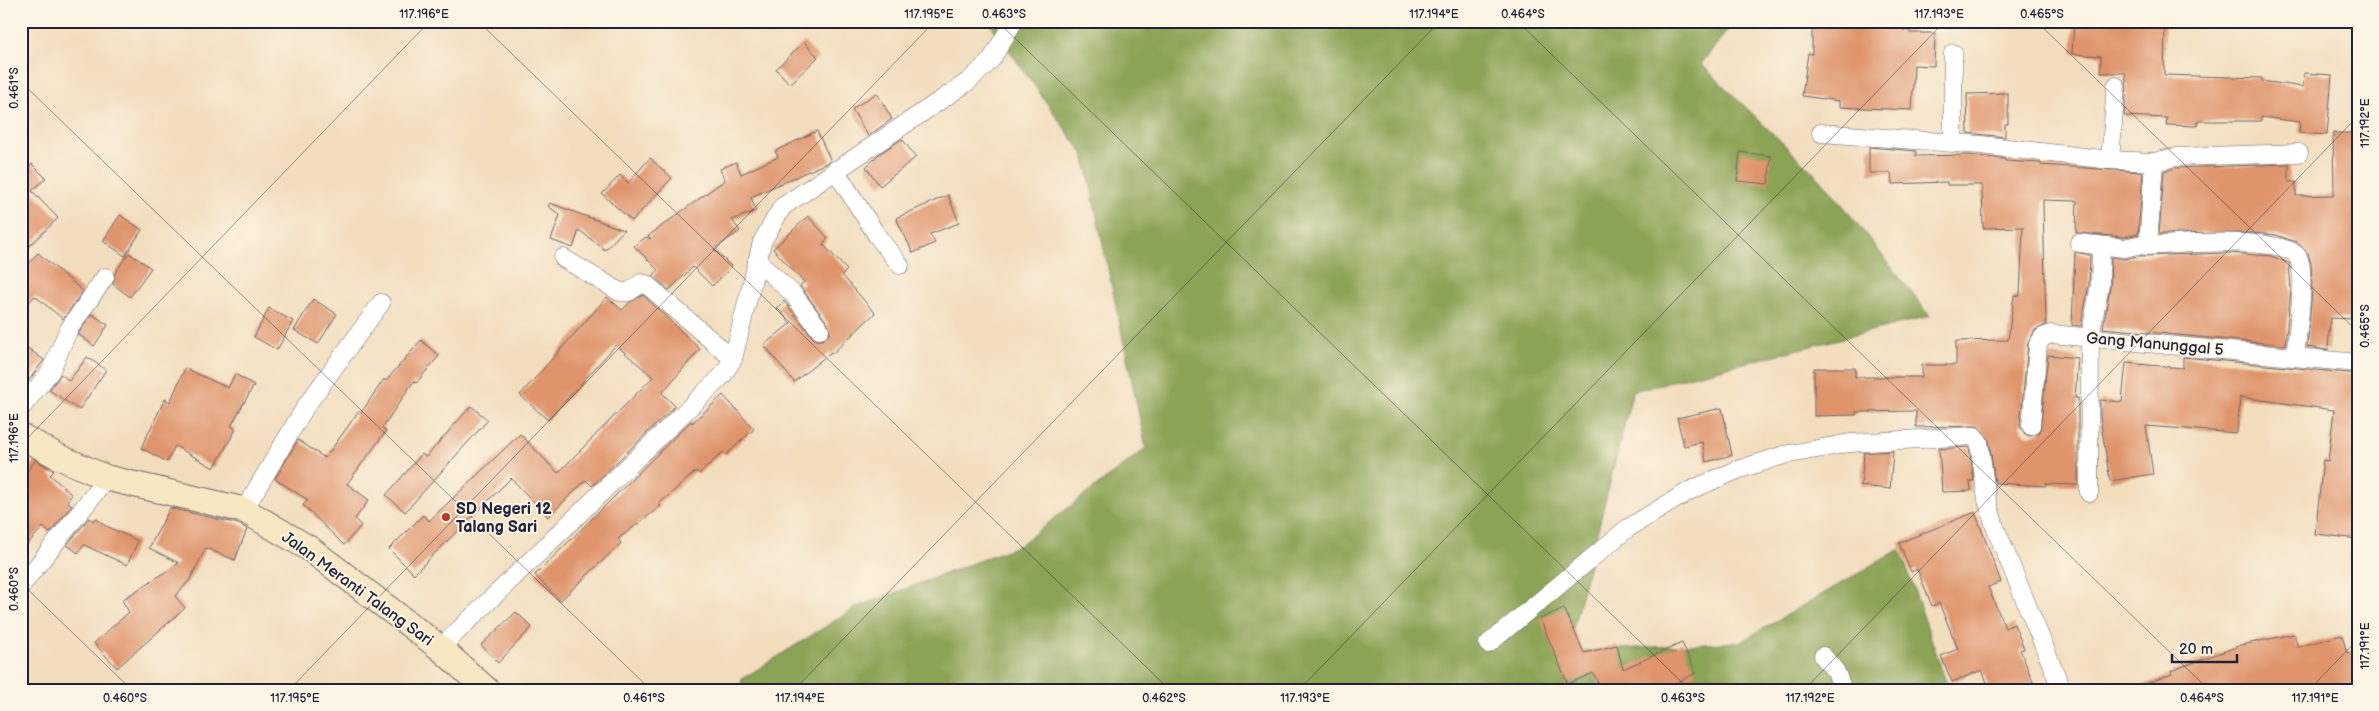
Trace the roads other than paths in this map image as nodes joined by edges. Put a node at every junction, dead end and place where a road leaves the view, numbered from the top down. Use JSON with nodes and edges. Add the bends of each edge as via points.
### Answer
{"nodes":[{"id":1,"x":1014,"y":21,"type":"edge"},
{"id":2,"x":1953,"y":53,"type":"dead end"},
{"id":3,"x":2116,"y":86,"type":"dead end"},
{"id":4,"x":1821,"y":132,"type":"dead end"},
{"id":5,"x":1953,"y":142,"type":"junction"},
{"id":6,"x":2299,"y":153,"type":"dead end"},
{"id":7,"x":2110,"y":160,"type":"junction"},
{"id":8,"x":2154,"y":162,"type":"junction"},
{"id":9,"x":835,"y":170,"type":"junction"},
{"id":10,"x":2078,"y":243,"type":"dead end"},
{"id":11,"x":2101,"y":246,"type":"junction"},
{"id":12,"x":2148,"y":246,"type":"junction"},
{"id":13,"x":563,"y":258,"type":"dead end"},
{"id":14,"x":757,"y":261,"type":"junction"},
{"id":15,"x":900,"y":265,"type":"dead end"},
{"id":16,"x":105,"y":277,"type":"dead end"},
{"id":17,"x":381,"y":303,"type":"dead end"},
{"id":18,"x":820,"y":330,"type":"dead end"},
{"id":19,"x":2090,"y":337,"type":"junction"},
{"id":20,"x":2295,"y":356,"type":"junction"},
{"id":21,"x":733,"y":359,"type":"junction"},
{"id":22,"x":2358,"y":364,"type":"edge"},
{"id":23,"x":21,"y":408,"type":"edge"},
{"id":24,"x":2031,"y":426,"type":"dead end"},
{"id":25,"x":21,"y":436,"type":"edge"},
{"id":26,"x":107,"y":478,"type":"junction"},
{"id":27,"x":2089,"y":492,"type":"dead end"},
{"id":28,"x":244,"y":510,"type":"junction"},
{"id":29,"x":21,"y":586,"type":"edge"},
{"id":30,"x":1488,"y":644,"type":"dead end"},
{"id":31,"x":440,"y":648,"type":"junction"},
{"id":32,"x":1823,"y":656,"type":"dead end"},
{"id":33,"x":2058,"y":689,"type":"edge"},
{"id":34,"x":487,"y":690,"type":"edge"},
{"id":35,"x":1843,"y":690,"type":"edge"}],
"edges":[{"from":1,"to":9,"type":"street","via":[[991,60],[969,81]]},
{"from":2,"to":5,"type":"street"},
{"from":3,"to":7,"type":"street"},
{"from":4,"to":5,"type":"street"},
{"from":5,"to":7,"type":"street"},
{"from":6,"to":8,"type":"street","via":[[2175,157]]},
{"from":7,"to":8,"type":"street"},
{"from":8,"to":12,"type":"street"},
{"from":9,"to":14,"type":"street","via":[[782,207],[762,242]]},
{"from":9,"to":15,"type":"street"},
{"from":10,"to":11,"type":"street"},
{"from":11,"to":12,"type":"street"},
{"from":11,"to":19,"type":"street","via":[[2100,285]]},
{"from":12,"to":20,"type":"street","via":[[2266,244],[2295,252],[2301,265],[2301,291]]},
{"from":13,"to":21,"type":"street","via":[[620,292],[629,292],[641,283],[646,284]]},
{"from":14,"to":18,"type":"street","via":[[793,294]]},
{"from":14,"to":21,"type":"street"},
{"from":16,"to":23,"type":"street","via":[[69,329],[50,372]]},
{"from":17,"to":28,"type":"street","via":[[306,406]]},
{"from":19,"to":20,"type":"street","name":"Gang Manunggal 5"},
{"from":19,"to":24,"type":"street","name":"Gang Manunggal 5","via":[[2043,336],[2038,344]]},
{"from":19,"to":27,"type":"street"},
{"from":20,"to":22,"type":"street","name":"Gang Manunggal 5"},
{"from":21,"to":31,"type":"street","via":[[723,375]]},
{"from":25,"to":26,"type":"street","name":"Jalan Meranti Talang Sari"},
{"from":26,"to":28,"type":"street","name":"Jalan Meranti Talang Sari"},
{"from":26,"to":29,"type":"street"},
{"from":28,"to":31,"type":"street","name":"Jalan Meranti Talang Sari","via":[[310,549]]},
{"from":30,"to":33,"type":"street","via":[[1628,528],[1714,480],[1784,455],[1850,443],[1969,436],[1978,438],[1980,442],[1987,500],[1995,527],[2046,650]]},
{"from":31,"to":34,"type":"street","name":"Jalan Meranti Talang Sari"},
{"from":32,"to":35,"type":"street","via":[[1836,672]]}]}
